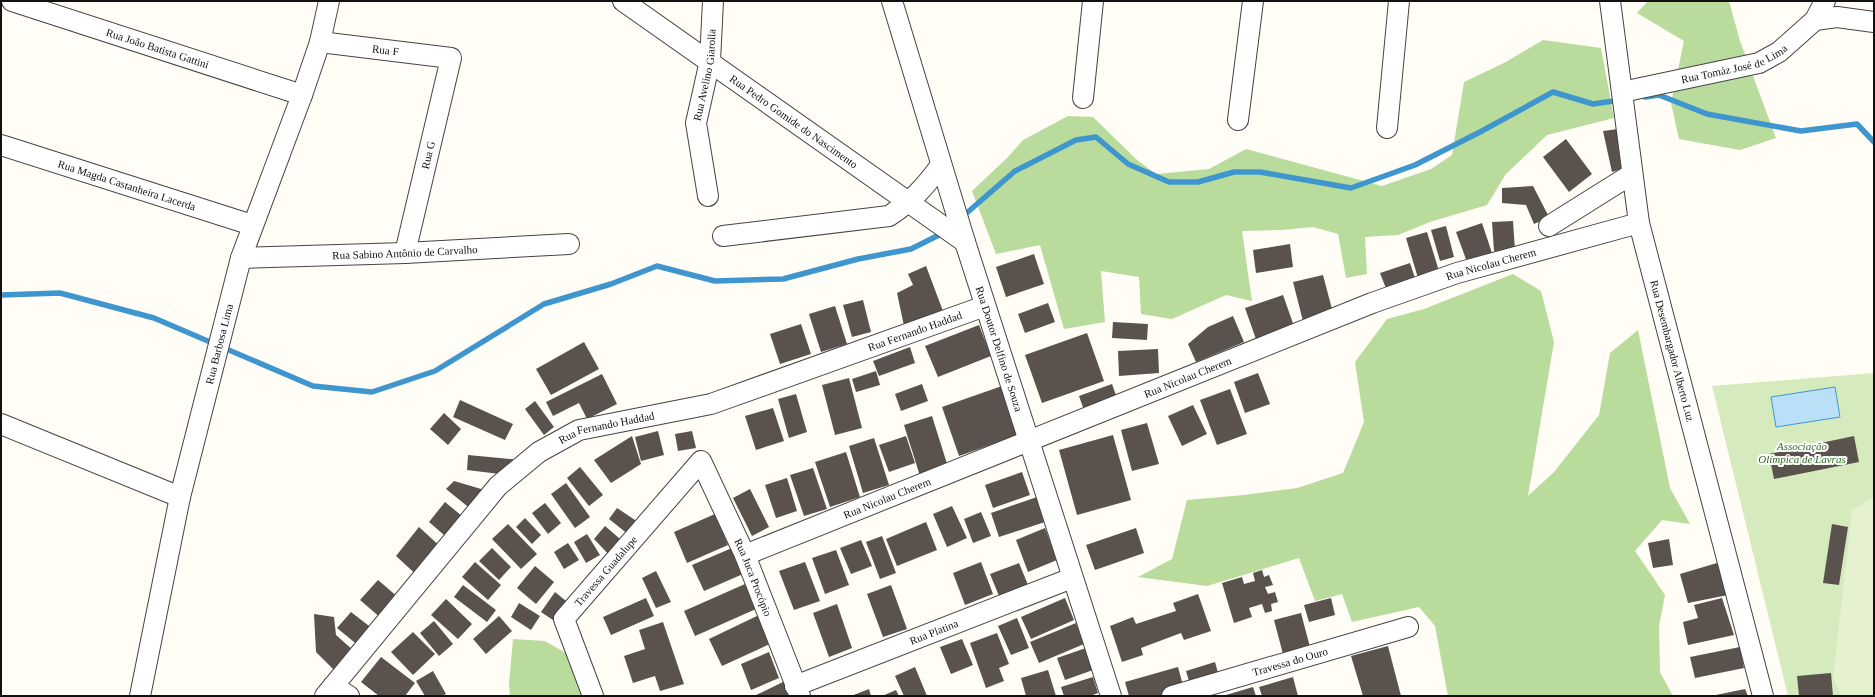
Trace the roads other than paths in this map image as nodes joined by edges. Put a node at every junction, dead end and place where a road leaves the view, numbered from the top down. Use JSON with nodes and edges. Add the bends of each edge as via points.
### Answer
{"nodes":[{"id":1,"x":12,"y":1,"type":"edge"},
{"id":2,"x":329,"y":1,"type":"edge"},
{"id":3,"x":623,"y":1,"type":"edge"},
{"id":4,"x":713,"y":1,"type":"edge"},
{"id":5,"x":892,"y":1,"type":"edge"},
{"id":6,"x":1093,"y":1,"type":"edge"},
{"id":7,"x":1253,"y":1,"type":"edge"},
{"id":8,"x":1399,"y":1,"type":"edge"},
{"id":9,"x":1610,"y":1,"type":"edge"},
{"id":10,"x":1825,"y":1,"type":"edge"},
{"id":11,"x":1815,"y":20,"type":"junction"},
{"id":12,"x":1874,"y":22,"type":"edge"},
{"id":13,"x":320,"y":42,"type":"junction"},
{"id":14,"x":451,"y":58,"type":"joint"},
{"id":15,"x":710,"y":61,"type":"junction"},
{"id":16,"x":1622,"y":92,"type":"junction"},
{"id":17,"x":302,"y":95,"type":"junction"},
{"id":18,"x":1083,"y":98,"type":"dead end"},
{"id":19,"x":1238,"y":120,"type":"dead end"},
{"id":20,"x":1387,"y":128,"type":"dead end"},
{"id":21,"x":1,"y":145,"type":"edge"},
{"id":22,"x":941,"y":165,"type":"junction"},
{"id":23,"x":1632,"y":174,"type":"junction"},
{"id":24,"x":708,"y":196,"type":"dead end"},
{"id":25,"x":908,"y":204,"type":"junction"},
{"id":26,"x":1638,"y":222,"type":"junction"},
{"id":27,"x":252,"y":225,"type":"junction"},
{"id":28,"x":1549,"y":226,"type":"dead end"},
{"id":29,"x":722,"y":236,"type":"dead end"},
{"id":30,"x":964,"y":242,"type":"junction"},
{"id":31,"x":569,"y":244,"type":"dead end"},
{"id":32,"x":405,"y":253,"type":"junction"},
{"id":33,"x":241,"y":258,"type":"junction"},
{"id":34,"x":985,"y":306,"type":"junction"},
{"id":35,"x":1,"y":424,"type":"edge"},
{"id":36,"x":1029,"y":441,"type":"junction"},
{"id":37,"x":701,"y":461,"type":"joint"},
{"id":38,"x":180,"y":497,"type":"junction"},
{"id":39,"x":745,"y":555,"type":"junction"},
{"id":40,"x":1072,"y":578,"type":"junction"},
{"id":41,"x":1408,"y":627,"type":"dead end"},
{"id":42,"x":797,"y":691,"type":"edge"},
{"id":43,"x":336,"y":693,"type":"edge"},
{"id":44,"x":140,"y":696,"type":"edge"},
{"id":45,"x":594,"y":696,"type":"edge"},
{"id":46,"x":1111,"y":696,"type":"edge"},
{"id":47,"x":1172,"y":696,"type":"edge"},
{"id":48,"x":1763,"y":696,"type":"edge"}],
"edges":[{"from":1,"to":17,"type":"street","name":"Rua João Batista Gattini"},
{"from":2,"to":13,"type":"street","name":"Rua Barbosa Lima"},
{"from":3,"to":15,"type":"street","name":"Rua Pedro Gomide do Nascimento"},
{"from":4,"to":15,"type":"street","name":"Rua Avelino Giarolla"},
{"from":5,"to":22,"type":"street","name":"Rua Doutor Delfino de Souza"},
{"from":6,"to":18,"type":"street"},
{"from":7,"to":19,"type":"street"},
{"from":8,"to":20,"type":"street"},
{"from":9,"to":16,"type":"street","name":"Rua Desembargador Alberto Luz"},
{"from":10,"to":11,"type":"street","name":"Rua Tomáz José de Lima"},
{"from":11,"to":12,"type":"street","via":[[1837,17]]},
{"from":11,"to":16,"type":"street","name":"Rua Tomáz José de Lima","via":[[1779,52],[1759,63]]},
{"from":13,"to":14,"type":"street","name":"Rua F"},
{"from":13,"to":17,"type":"street","name":"Rua Barbosa Lima"},
{"from":14,"to":32,"type":"street","name":"Rua G"},
{"from":15,"to":24,"type":"street","name":"Rua Avelino Giarolla","via":[[696,123]]},
{"from":15,"to":25,"type":"street","name":"Rua Pedro Gomide do Nascimento"},
{"from":16,"to":23,"type":"street","name":"Rua Desembargador Alberto Luz"},
{"from":17,"to":27,"type":"street","name":"Rua Barbosa Lima"},
{"from":21,"to":27,"type":"street","name":"Rua Magda Castanheira Lacerda"},
{"from":22,"to":25,"type":"street"},
{"from":22,"to":30,"type":"street","name":"Rua Doutor Delfino de Souza"},
{"from":23,"to":26,"type":"street","name":"Rua Desembargador Alberto Luz"},
{"from":23,"to":28,"type":"street"},
{"from":25,"to":29,"type":"street","via":[[889,216]]},
{"from":25,"to":30,"type":"street","name":"Rua Pedro Gomide do Nascimento"},
{"from":26,"to":36,"type":"street","name":"Rua Nicolau Cherem","via":[[1457,273],[1372,303]]},
{"from":26,"to":48,"type":"street","name":"Rua Desembargador Alberto Luz"},
{"from":27,"to":33,"type":"street","name":"Rua Barbosa Lima"},
{"from":30,"to":34,"type":"street","name":"Rua Doutor Delfino de Souza"},
{"from":31,"to":32,"type":"street","name":"Rua Sabino Antônio de Carvalho"},
{"from":32,"to":33,"type":"street","name":"Rua Sabino Antônio de Carvalho"},
{"from":33,"to":38,"type":"street","name":"Rua Barbosa Lima"},
{"from":34,"to":36,"type":"street","name":"Rua Doutor Delfino de Souza"},
{"from":34,"to":43,"type":"street","name":"Rua Fernando Haddad","via":[[710,404],[579,430],[539,452],[498,486]]},
{"from":35,"to":38,"type":"street"},
{"from":36,"to":39,"type":"street","name":"Rua Nicolau Cherem"},
{"from":36,"to":40,"type":"street","name":"Rua Doutor Delfino de Souza"},
{"from":37,"to":39,"type":"street","name":"Rua Juca Procópio"},
{"from":37,"to":45,"type":"street","name":"Travessa Guadalupe","via":[[564,619]]},
{"from":38,"to":44,"type":"street","name":"Rua Barbosa Lima"},
{"from":39,"to":42,"type":"street","name":"Rua Juca Procópio"},
{"from":40,"to":42,"type":"street","name":"Rua Platina"},
{"from":40,"to":46,"type":"street","name":"Rua Doutor Delfino de Souza"},
{"from":41,"to":47,"type":"street","name":"Travessa do Ouro"}]}
